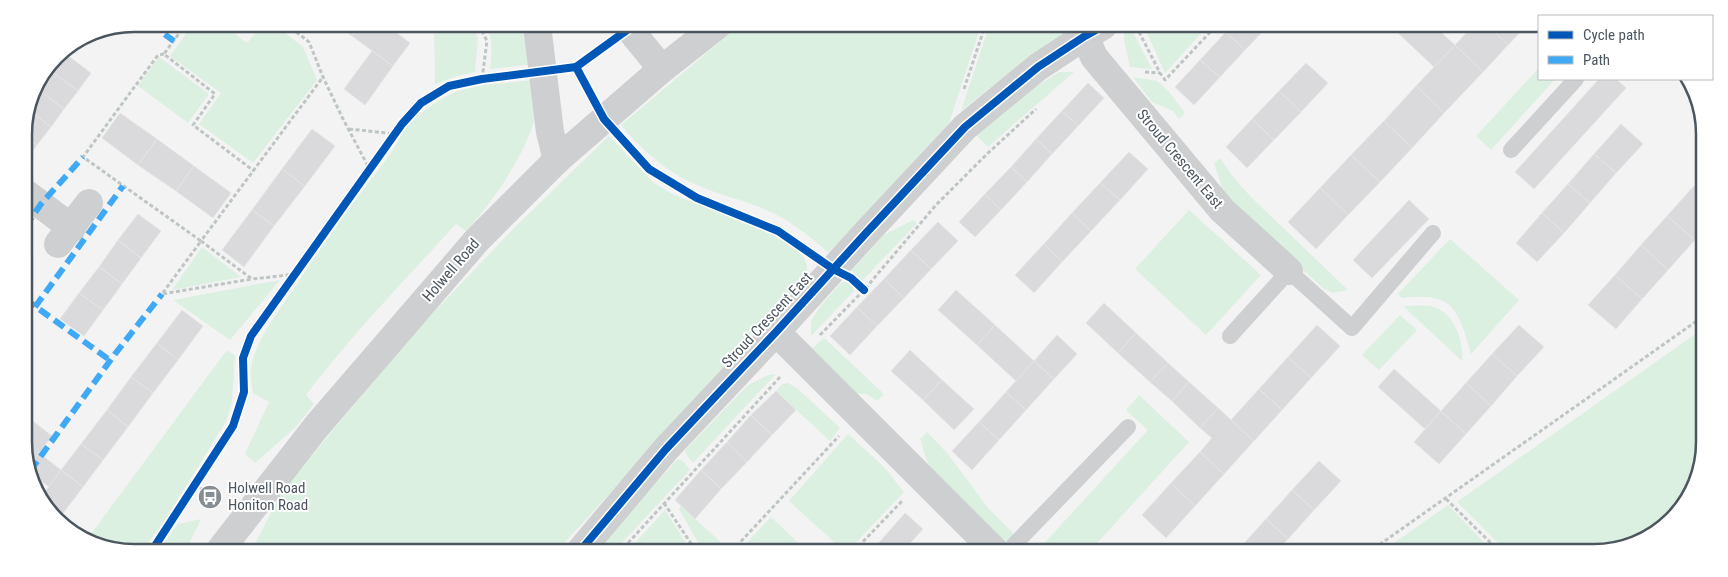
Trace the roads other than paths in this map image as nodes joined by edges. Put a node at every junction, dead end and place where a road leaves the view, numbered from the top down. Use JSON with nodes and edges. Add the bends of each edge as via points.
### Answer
{"nodes":[{"id":1,"x":538,"y":32,"type":"edge"},
{"id":2,"x":632,"y":32,"type":"edge"},
{"id":3,"x":709,"y":32,"type":"edge"},
{"id":4,"x":1092,"y":32,"type":"edge"},
{"id":5,"x":1094,"y":32,"type":"edge"},
{"id":6,"x":662,"y":69,"type":"junction"},
{"id":7,"x":1575,"y":80,"type":"edge"},
{"id":8,"x":1511,"y":150,"type":"dead end"},
{"id":9,"x":557,"y":160,"type":"junction"},
{"id":10,"x":33,"y":201,"type":"edge"},
{"id":11,"x":88,"y":203,"type":"dead end"},
{"id":12,"x":1433,"y":233,"type":"dead end"},
{"id":13,"x":1289,"y":271,"type":"junction"},
{"id":14,"x":776,"y":332,"type":"junction"},
{"id":15,"x":1230,"y":336,"type":"dead end"},
{"id":16,"x":1128,"y":427,"type":"dead end"},
{"id":17,"x":225,"y":544,"type":"edge"},
{"id":18,"x":585,"y":544,"type":"edge"},
{"id":19,"x":988,"y":544,"type":"edge"},
{"id":20,"x":1015,"y":544,"type":"edge"}],
"edges":[{"from":1,"to":9,"type":"street","via":[[550,132]]},
{"from":2,"to":6,"type":"street"},
{"from":3,"to":6,"type":"street","name":"Holwell Road"},
{"from":4,"to":14,"type":"street","name":"Stroud Crescent East","via":[[1038,67],[965,127]]},
{"from":5,"to":13,"type":"street","name":"Stroud Crescent East","via":[[1094,57],[1222,210]]},
{"from":6,"to":9,"type":"street","name":"Holwell Road"},
{"from":7,"to":8,"type":"lane"},
{"from":9,"to":17,"type":"street","name":"Holwell Road","via":[[464,255],[316,427]]},
{"from":10,"to":11,"type":"street","via":[[65,236]]},
{"from":12,"to":13,"type":"lane","name":"Stroud Crescent East","via":[[1352,328]]},
{"from":13,"to":15,"type":"lane"},
{"from":14,"to":18,"type":"street","name":"Stroud Crescent East","via":[[666,449]]},
{"from":14,"to":19,"type":"street","name":"Stroud Crescent East"},
{"from":16,"to":20,"type":"lane"}]}
